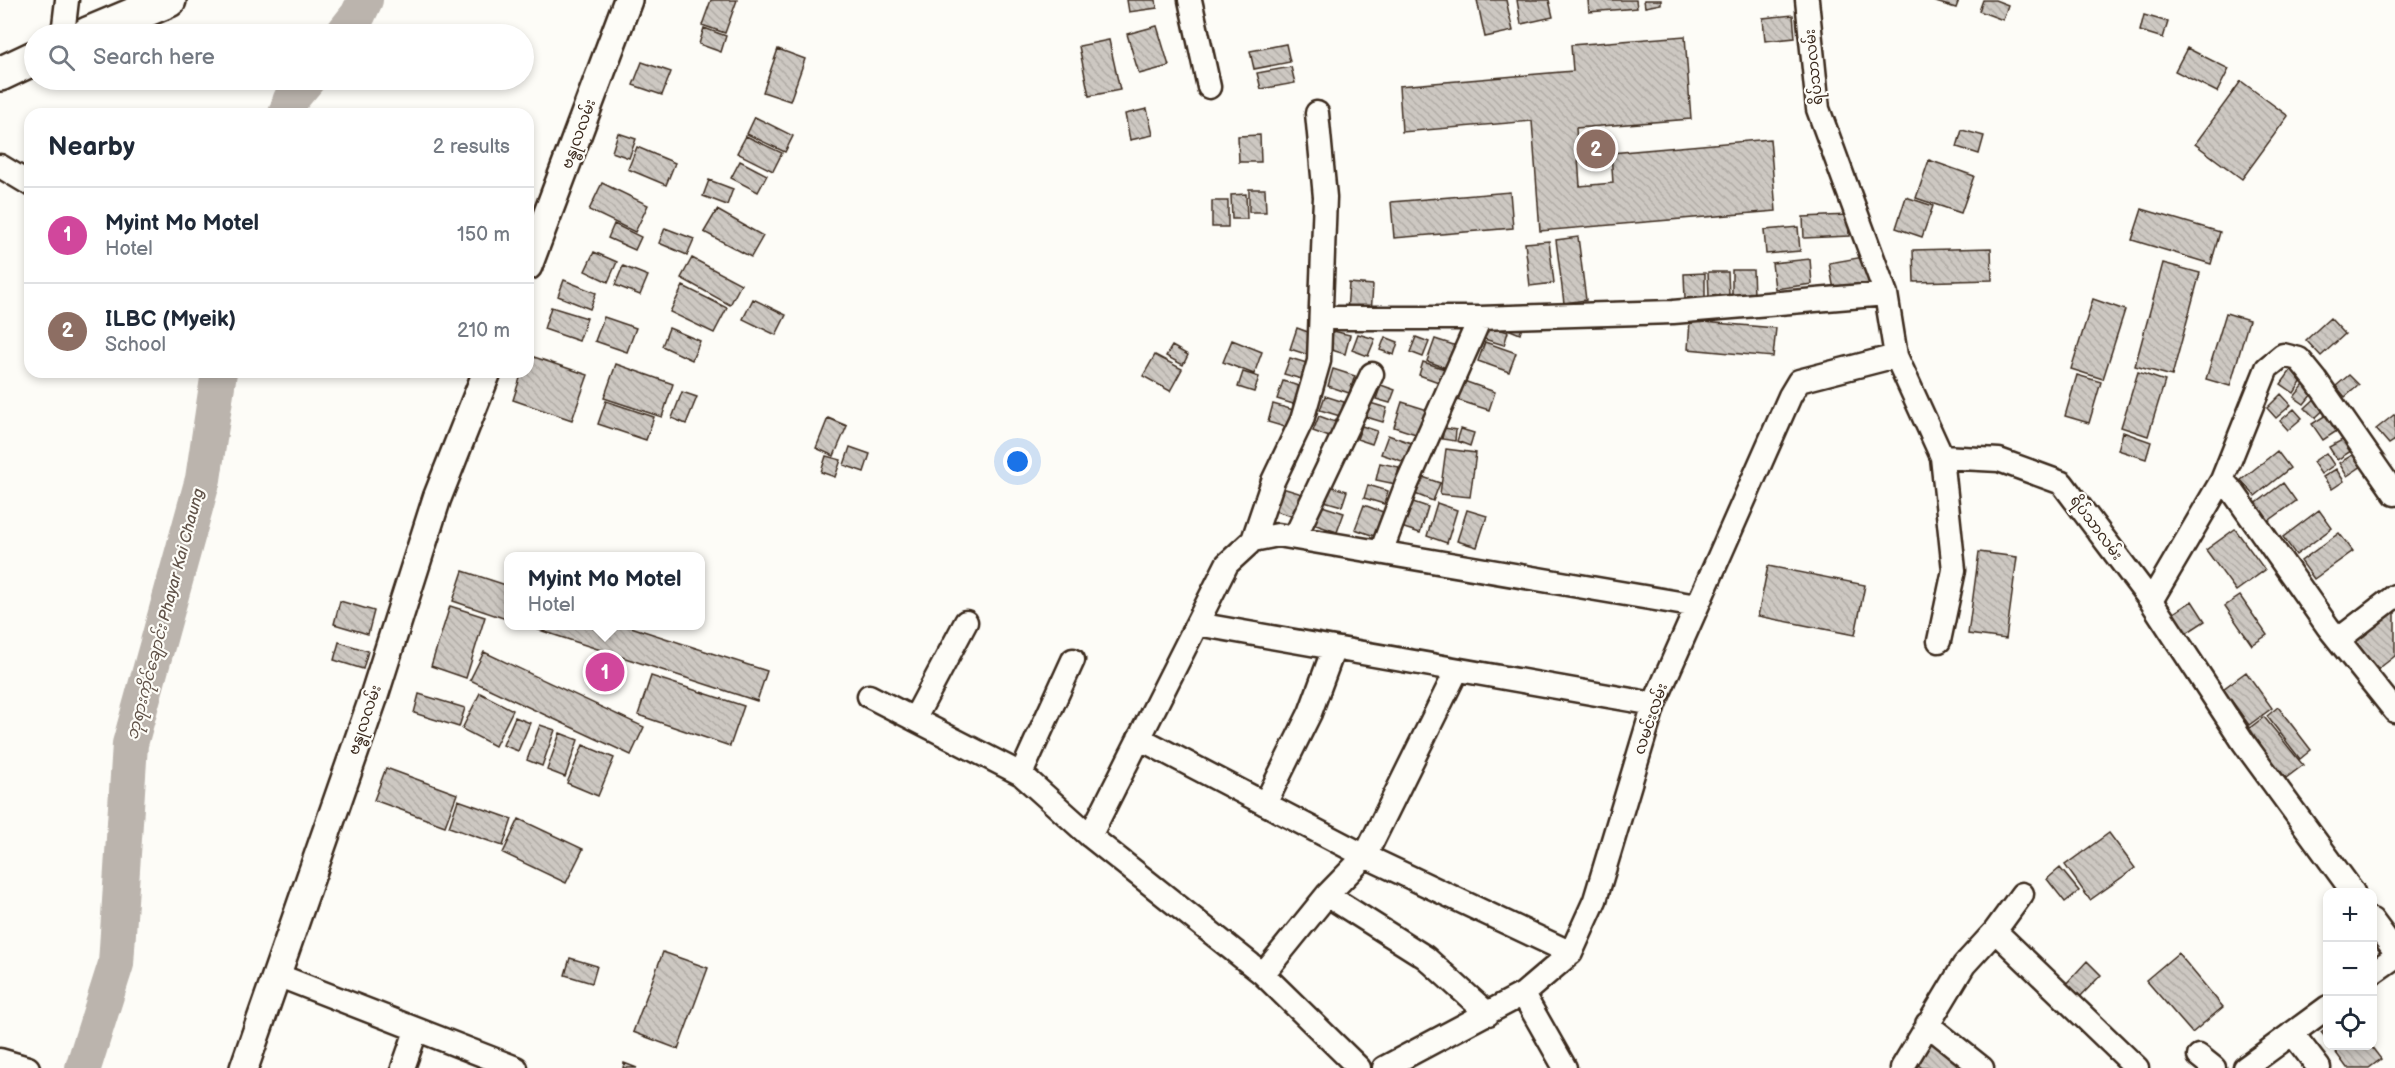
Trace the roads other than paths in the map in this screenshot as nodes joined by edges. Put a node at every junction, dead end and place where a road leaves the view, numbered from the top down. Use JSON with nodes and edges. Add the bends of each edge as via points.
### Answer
{"nodes":[{"id":1,"x":67,"y":0,"type":"edge"},
{"id":2,"x":169,"y":0,"type":"edge"},
{"id":3,"x":628,"y":0,"type":"edge"},
{"id":4,"x":1190,"y":0,"type":"edge"},
{"id":5,"x":1807,"y":0,"type":"edge"},
{"id":6,"x":64,"y":24,"type":"edge"},
{"id":7,"x":112,"y":24,"type":"edge"},
{"id":8,"x":24,"y":63,"type":"edge"},
{"id":9,"x":0,"y":74,"type":"edge"},
{"id":10,"x":1209,"y":87,"type":"dead end"},
{"id":11,"x":1317,"y":113,"type":"dead end"},
{"id":12,"x":0,"y":166,"type":"edge"},
{"id":13,"x":24,"y":180,"type":"edge"},
{"id":14,"x":534,"y":250,"type":"edge"},
{"id":15,"x":1886,"y":294,"type":"junction"},
{"id":16,"x":1322,"y":318,"type":"junction"},
{"id":17,"x":1480,"y":318,"type":"junction"},
{"id":18,"x":1896,"y":356,"type":"junction"},
{"id":19,"x":1372,"y":374,"type":"dead end"},
{"id":20,"x":485,"y":378,"type":"edge"},
{"id":21,"x":1942,"y":457,"type":"junction"},
{"id":22,"x":2222,"y":480,"type":"junction"},
{"id":23,"x":2395,"y":494,"type":"edge"},
{"id":24,"x":1295,"y":537,"type":"junction"},
{"id":25,"x":1253,"y":540,"type":"junction"},
{"id":26,"x":1381,"y":552,"type":"junction"},
{"id":27,"x":2395,"y":596,"type":"edge"},
{"id":28,"x":2151,"y":602,"type":"junction"},
{"id":29,"x":1697,"y":606,"type":"junction"},
{"id":30,"x":966,"y":622,"type":"dead end"},
{"id":31,"x":1197,"y":624,"type":"junction"},
{"id":32,"x":2336,"y":636,"type":"junction"},
{"id":33,"x":1939,"y":640,"type":"dead end"},
{"id":34,"x":1334,"y":648,"type":"junction"},
{"id":35,"x":1073,"y":660,"type":"dead end"},
{"id":36,"x":1457,"y":670,"type":"junction"},
{"id":37,"x":869,"y":696,"type":"dead end"},
{"id":38,"x":1654,"y":704,"type":"junction"},
{"id":39,"x":2395,"y":711,"type":"edge"},
{"id":40,"x":915,"y":718,"type":"junction"},
{"id":41,"x":1139,"y":738,"type":"junction"},
{"id":42,"x":1021,"y":774,"type":"junction"},
{"id":43,"x":1265,"y":804,"type":"junction"},
{"id":44,"x":1090,"y":836,"type":"junction"},
{"id":45,"x":1365,"y":856,"type":"junction"},
{"id":46,"x":2349,"y":888,"type":"edge"},
{"id":47,"x":2022,"y":894,"type":"dead end"},
{"id":48,"x":1327,"y":895,"type":"junction"},
{"id":49,"x":2377,"y":926,"type":"edge"},
{"id":50,"x":1995,"y":931,"type":"junction"},
{"id":51,"x":2395,"y":951,"type":"edge"},
{"id":52,"x":1570,"y":953,"type":"junction"},
{"id":53,"x":2395,"y":957,"type":"edge"},
{"id":54,"x":2377,"y":970,"type":"edge"},
{"id":55,"x":1263,"y":974,"type":"junction"},
{"id":56,"x":277,"y":975,"type":"junction"},
{"id":57,"x":1522,"y":994,"type":"junction"},
{"id":58,"x":2323,"y":1010,"type":"edge"},
{"id":59,"x":1488,"y":1014,"type":"junction"},
{"id":60,"x":1927,"y":1024,"type":"junction"},
{"id":61,"x":416,"y":1031,"type":"junction"},
{"id":62,"x":2292,"y":1033,"type":"junction"},
{"id":63,"x":0,"y":1060,"type":"edge"},
{"id":64,"x":28,"y":1068,"type":"edge"},
{"id":65,"x":244,"y":1068,"type":"edge"},
{"id":66,"x":403,"y":1068,"type":"edge"},
{"id":67,"x":516,"y":1068,"type":"edge"},
{"id":68,"x":1359,"y":1068,"type":"edge"},
{"id":69,"x":1383,"y":1068,"type":"edge"},
{"id":70,"x":1565,"y":1068,"type":"edge"},
{"id":71,"x":1902,"y":1068,"type":"edge"},
{"id":72,"x":1982,"y":1068,"type":"edge"},
{"id":73,"x":2137,"y":1068,"type":"edge"},
{"id":74,"x":2245,"y":1068,"type":"edge"},
{"id":75,"x":2319,"y":1068,"type":"edge"}],
"edges":[{"from":1,"to":6,"type":"street"},
{"from":2,"to":7,"type":"main road"},
{"from":3,"to":14,"type":"street","name":"ဗန္ဓုလလမ်း"},
{"from":4,"to":10,"type":"street"},
{"from":5,"to":15,"type":"street","name":"ရိပ်သာလမ်း","via":[[1818,109]]},
{"from":8,"to":9,"type":"main road"},
{"from":11,"to":16,"type":"street","via":[[1325,197]]},
{"from":12,"to":13,"type":"street"},
{"from":15,"to":17,"type":"street","via":[[1673,312]]},
{"from":15,"to":18,"type":"street","name":"ရိပ်သာလမ်း"},
{"from":16,"to":17,"type":"street"},
{"from":16,"to":25,"type":"street","via":[[1319,362],[1302,420],[1273,481]]},
{"from":17,"to":26,"type":"street"},
{"from":18,"to":21,"type":"street","name":"ရိပ်သာလမ်း"},
{"from":18,"to":29,"type":"street","name":"လမင်းလမ်း","via":[[1799,381]]},
{"from":19,"to":24,"type":"street"},
{"from":20,"to":56,"type":"street","name":"ဗန္ဓုလလမ်း","via":[[437,498],[373,699]]},
{"from":21,"to":28,"type":"street","name":"ရိပ်သာလမ်း","via":[[1999,460],[2062,483]]},
{"from":21,"to":33,"type":"street","via":[[1954,570]]},
{"from":22,"to":23,"type":"street","via":[[2267,368],[2283,354],[2299,359],[2316,380]]},
{"from":22,"to":28,"type":"street"},
{"from":22,"to":32,"type":"street"},
{"from":24,"to":25,"type":"street","via":[[1278,535]]},
{"from":24,"to":26,"type":"street"},
{"from":25,"to":31,"type":"street","via":[[1227,564]]},
{"from":26,"to":29,"type":"street"},
{"from":27,"to":32,"type":"street","via":[[2347,633]]},
{"from":28,"to":46,"type":"street","name":"ရိပ်သာလမ်း","via":[[2244,743]]},
{"from":29,"to":38,"type":"street","name":"လမင်းလမ်း"},
{"from":30,"to":40,"type":"street"},
{"from":31,"to":34,"type":"street"},
{"from":31,"to":41,"type":"street"},
{"from":32,"to":39,"type":"street"},
{"from":34,"to":36,"type":"street"},
{"from":34,"to":43,"type":"street","via":[[1310,712]]},
{"from":35,"to":42,"type":"street"},
{"from":36,"to":38,"type":"street"},
{"from":36,"to":45,"type":"street"},
{"from":37,"to":40,"type":"street"},
{"from":38,"to":52,"type":"street","name":"လမင်းလမ်း","via":[[1595,900]]},
{"from":40,"to":42,"type":"street"},
{"from":41,"to":43,"type":"street"},
{"from":41,"to":44,"type":"street"},
{"from":42,"to":44,"type":"street"},
{"from":43,"to":45,"type":"street"},
{"from":44,"to":55,"type":"street"},
{"from":45,"to":48,"type":"street"},
{"from":45,"to":52,"type":"street"},
{"from":47,"to":50,"type":"street"},
{"from":48,"to":55,"type":"street"},
{"from":48,"to":59,"type":"street","via":[[1425,957]]},
{"from":49,"to":51,"type":"street"},
{"from":50,"to":60,"type":"street","via":[[1964,965]]},
{"from":50,"to":73,"type":"street"},
{"from":52,"to":57,"type":"street","name":"လမင်းလမ်း"},
{"from":53,"to":54,"type":"street"},
{"from":55,"to":68,"type":"street"},
{"from":56,"to":61,"type":"street"},
{"from":56,"to":65,"type":"street","name":"ဗန္ဓုလလမ်း"},
{"from":57,"to":59,"type":"street","name":"လမင်းလမ်း"},
{"from":57,"to":70,"type":"street"},
{"from":58,"to":62,"type":"street"},
{"from":59,"to":69,"type":"street","name":"လမင်းလမ်း"},
{"from":60,"to":71,"type":"street"},
{"from":60,"to":72,"type":"street"},
{"from":61,"to":66,"type":"street"},
{"from":61,"to":67,"type":"street"},
{"from":62,"to":74,"type":"street"},
{"from":62,"to":75,"type":"street"},
{"from":63,"to":64,"type":"street"}]}
